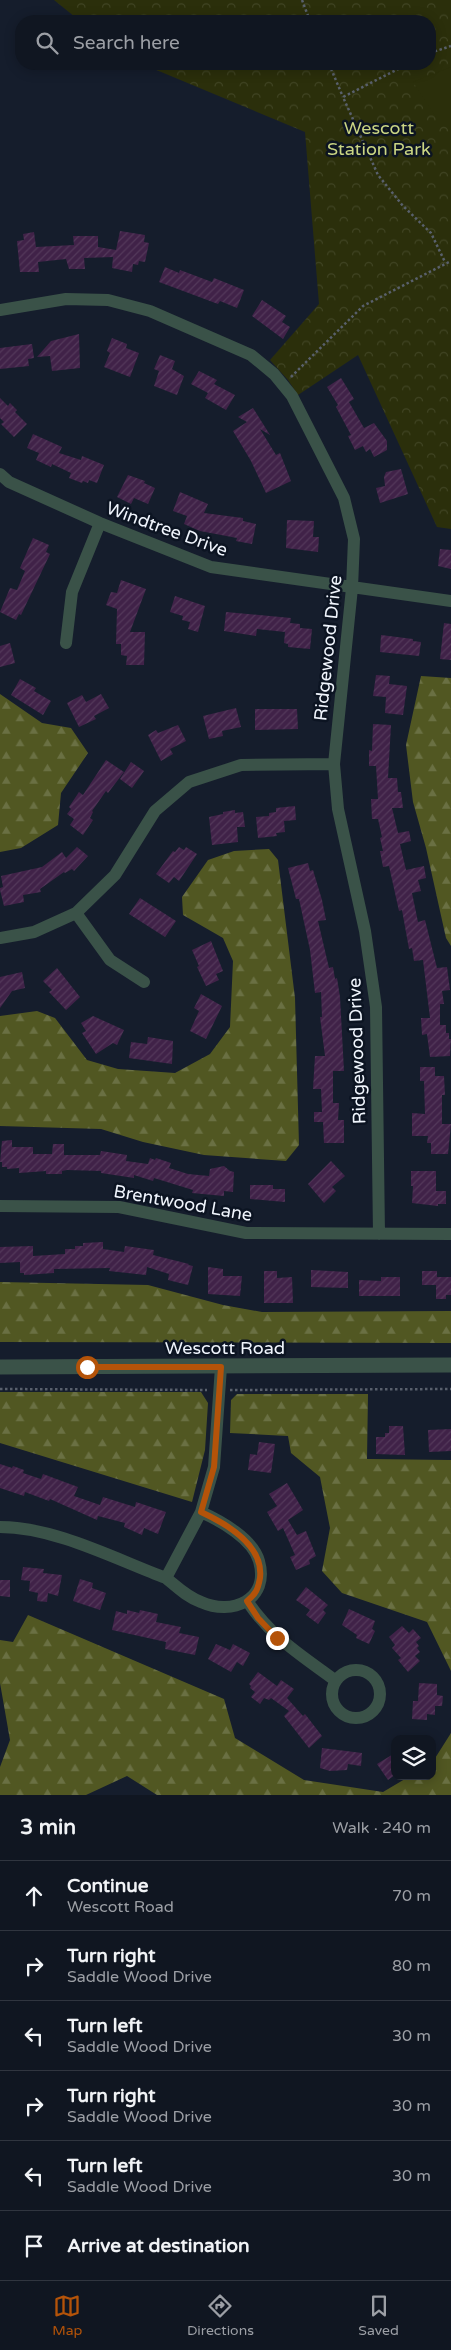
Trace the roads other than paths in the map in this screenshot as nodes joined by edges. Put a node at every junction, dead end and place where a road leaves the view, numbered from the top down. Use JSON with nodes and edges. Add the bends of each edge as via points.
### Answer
{"nodes":[{"id":1,"x":0,"y":310,"type":"edge"},
{"id":2,"x":0,"y":474,"type":"edge"},
{"id":3,"x":100,"y":523,"type":"junction"},
{"id":4,"x":352,"y":588,"type":"junction"},
{"id":5,"x":451,"y":601,"type":"edge"},
{"id":6,"x":66,"y":643,"type":"dead end"},
{"id":7,"x":334,"y":764,"type":"junction"},
{"id":8,"x":76,"y":913,"type":"junction"},
{"id":9,"x":0,"y":938,"type":"edge"},
{"id":10,"x":144,"y":982,"type":"dead end"},
{"id":11,"x":0,"y":1206,"type":"edge"},
{"id":12,"x":379,"y":1234,"type":"junction"},
{"id":13,"x":451,"y":1234,"type":"edge"},
{"id":14,"x":451,"y":1365,"type":"edge"},
{"id":15,"x":0,"y":1366,"type":"edge"},
{"id":16,"x":221,"y":1367,"type":"junction"},
{"id":17,"x":201,"y":1512,"type":"junction"},
{"id":18,"x":0,"y":1527,"type":"edge"},
{"id":19,"x":166,"y":1578,"type":"junction"},
{"id":20,"x":247,"y":1601,"type":"junction"},
{"id":21,"x":336,"y":1681,"type":"dead end"}],
"edges":[{"from":1,"to":4,"type":"street","name":"Ridgewood Drive","via":[[66,299],[108,300],[150,310],[251,355],[274,374],[292,396],[344,498],[354,539]]},
{"from":2,"to":3,"type":"street","name":"Windtree Drive","via":[[9,482]]},
{"from":3,"to":4,"type":"street","name":"Windtree Drive","via":[[211,567]]},
{"from":3,"to":6,"type":"street","via":[[72,592]]},
{"from":4,"to":5,"type":"street","name":"Windtree Drive"},
{"from":4,"to":7,"type":"street","name":"Ridgewood Drive"},
{"from":7,"to":8,"type":"street","via":[[241,765],[190,782],[155,811],[114,876]]},
{"from":7,"to":12,"type":"street","name":"Ridgewood Drive","via":[[338,809],[365,931],[376,1008]]},
{"from":8,"to":9,"type":"street","via":[[34,932]]},
{"from":8,"to":10,"type":"street","via":[[110,960]]},
{"from":11,"to":12,"type":"street","name":"Brentwood Lane","via":[[118,1207],[246,1233]]},
{"from":12,"to":13,"type":"street","name":"Brentwood Lane"},
{"from":14,"to":16,"type":"street","name":"Wescott Road"},
{"from":15,"to":16,"type":"street","name":"Wescott Road"},
{"from":16,"to":17,"type":"street","via":[[214,1467]]},
{"from":17,"to":19,"type":"street"},
{"from":17,"to":20,"type":"street","via":[[238,1534],[259,1560],[258,1588]]},
{"from":18,"to":19,"type":"street","via":[[44,1531]]},
{"from":19,"to":20,"type":"street","via":[[202,1603],[227,1606]]},
{"from":20,"to":21,"type":"street","via":[[277,1638]]}]}
